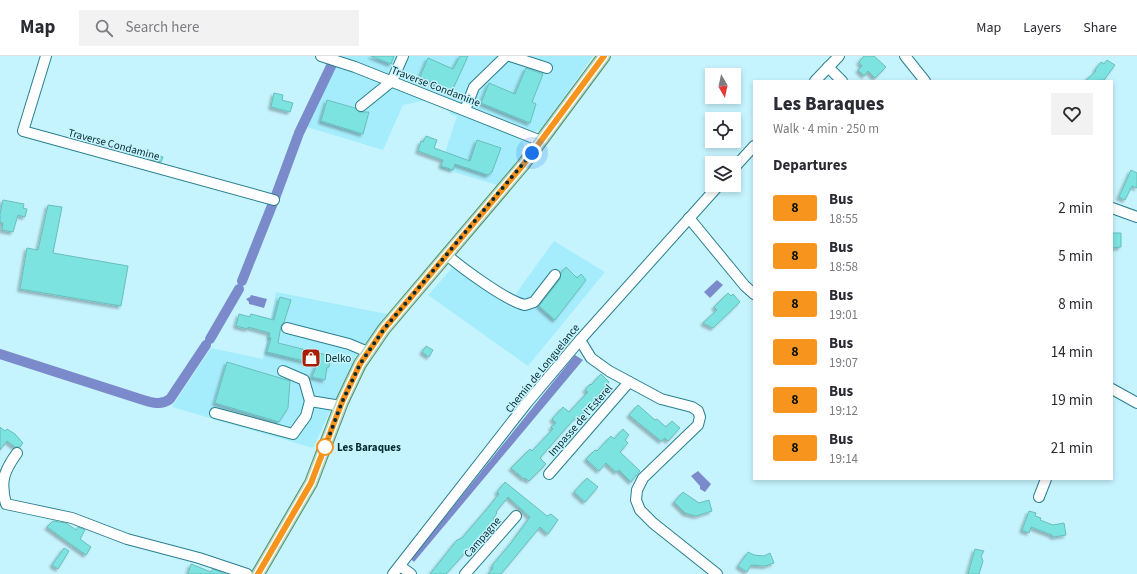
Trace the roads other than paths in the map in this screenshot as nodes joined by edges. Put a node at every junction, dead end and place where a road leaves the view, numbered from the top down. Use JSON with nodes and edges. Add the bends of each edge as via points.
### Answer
{"nodes":[{"id":1,"x":46,"y":56,"type":"edge"},
{"id":2,"x":321,"y":56,"type":"edge"},
{"id":3,"x":403,"y":56,"type":"edge"},
{"id":4,"x":506,"y":56,"type":"edge"},
{"id":5,"x":510,"y":56,"type":"edge"},
{"id":6,"x":604,"y":56,"type":"edge"},
{"id":7,"x":839,"y":56,"type":"edge"},
{"id":8,"x":905,"y":56,"type":"edge"},
{"id":9,"x":828,"y":67,"type":"junction"},
{"id":10,"x":547,"y":68,"type":"dead end"},
{"id":11,"x":816,"y":80,"type":"edge"},
{"id":12,"x":841,"y":80,"type":"edge"},
{"id":13,"x":924,"y":80,"type":"edge"},
{"id":14,"x":392,"y":81,"type":"junction"},
{"id":15,"x":361,"y":106,"type":"dead end"},
{"id":16,"x":465,"y":110,"type":"junction"},
{"id":17,"x":541,"y":141,"type":"junction"},
{"id":18,"x":753,"y":147,"type":"edge"},
{"id":19,"x":741,"y":160,"type":"edge"},
{"id":20,"x":713,"y":192,"type":"edge"},
{"id":21,"x":274,"y":200,"type":"dead end"},
{"id":22,"x":1113,"y":208,"type":"edge"},
{"id":23,"x":1137,"y":217,"type":"edge"},
{"id":24,"x":689,"y":218,"type":"junction"},
{"id":25,"x":448,"y":256,"type":"junction"},
{"id":26,"x":554,"y":275,"type":"dead end"},
{"id":27,"x":753,"y":293,"type":"edge"},
{"id":28,"x":288,"y":328,"type":"dead end"},
{"id":29,"x":580,"y":340,"type":"junction"},
{"id":30,"x":368,"y":352,"type":"junction"},
{"id":31,"x":283,"y":371,"type":"dead end"},
{"id":32,"x":629,"y":382,"type":"junction"},
{"id":33,"x":1113,"y":390,"type":"edge"},
{"id":34,"x":310,"y":401,"type":"junction"},
{"id":35,"x":1137,"y":403,"type":"edge"},
{"id":36,"x":341,"y":406,"type":"junction"},
{"id":37,"x":215,"y":413,"type":"dead end"},
{"id":38,"x":18,"y":453,"type":"dead end"},
{"id":39,"x":549,"y":474,"type":"dead end"},
{"id":40,"x":1046,"y":480,"type":"edge"},
{"id":41,"x":1039,"y":497,"type":"dead end"},
{"id":42,"x":516,"y":516,"type":"dead end"},
{"id":43,"x":397,"y":570,"type":"edge"},
{"id":44,"x":715,"y":573,"type":"edge"},
{"id":45,"x":247,"y":574,"type":"edge"},
{"id":46,"x":258,"y":574,"type":"edge"},
{"id":47,"x":410,"y":574,"type":"edge"},
{"id":48,"x":465,"y":574,"type":"edge"}],
"edges":[{"from":1,"to":21,"type":"street","name":"Traverse Condamine","via":[[23,131]]},
{"from":2,"to":14,"type":"street","name":"Traverse Condamine"},
{"from":3,"to":14,"type":"street"},
{"from":4,"to":16,"type":"street","via":[[474,88]]},
{"from":5,"to":10,"type":"street"},
{"from":6,"to":17,"type":"main road"},
{"from":7,"to":9,"type":"street"},
{"from":8,"to":13,"type":"street"},
{"from":9,"to":11,"type":"street"},
{"from":9,"to":12,"type":"street"},
{"from":14,"to":15,"type":"street"},
{"from":14,"to":16,"type":"street","name":"Traverse Condamine"},
{"from":16,"to":17,"type":"street","name":"Traverse Condamine"},
{"from":17,"to":25,"type":"main road"},
{"from":18,"to":19,"type":"street"},
{"from":20,"to":24,"type":"street","name":"Chemin de Longuelance"},
{"from":22,"to":23,"type":"street"},
{"from":24,"to":27,"type":"street"},
{"from":24,"to":29,"type":"street","name":"Chemin de Longuelance"},
{"from":25,"to":26,"type":"street","via":[[519,304],[534,302]]},
{"from":25,"to":30,"type":"main road","via":[[384,329]]},
{"from":28,"to":30,"type":"street","via":[[349,344]]},
{"from":29,"to":32,"type":"street","via":[[591,358]]},
{"from":29,"to":43,"type":"street","name":"Chemin de Longuelance","via":[[526,404]]},
{"from":30,"to":36,"type":"main road"},
{"from":31,"to":34,"type":"street","via":[[304,380]]},
{"from":32,"to":39,"type":"street","name":"Impasse de l'Esterel"},
{"from":32,"to":44,"type":"street","via":[[661,399],[698,411],[698,425],[643,478],[637,490],[636,500],[640,510],[653,523]]},
{"from":33,"to":35,"type":"street"},
{"from":34,"to":36,"type":"street"},
{"from":34,"to":37,"type":"street","via":[[306,416],[293,434]]},
{"from":36,"to":46,"type":"main road","via":[[311,483]]},
{"from":38,"to":45,"type":"street","via":[[4,471],[0,483],[6,504],[72,518],[127,538]]},
{"from":40,"to":41,"type":"street"},
{"from":42,"to":48,"type":"street","name":"Campagne"},
{"from":43,"to":47,"type":"street"}]}
